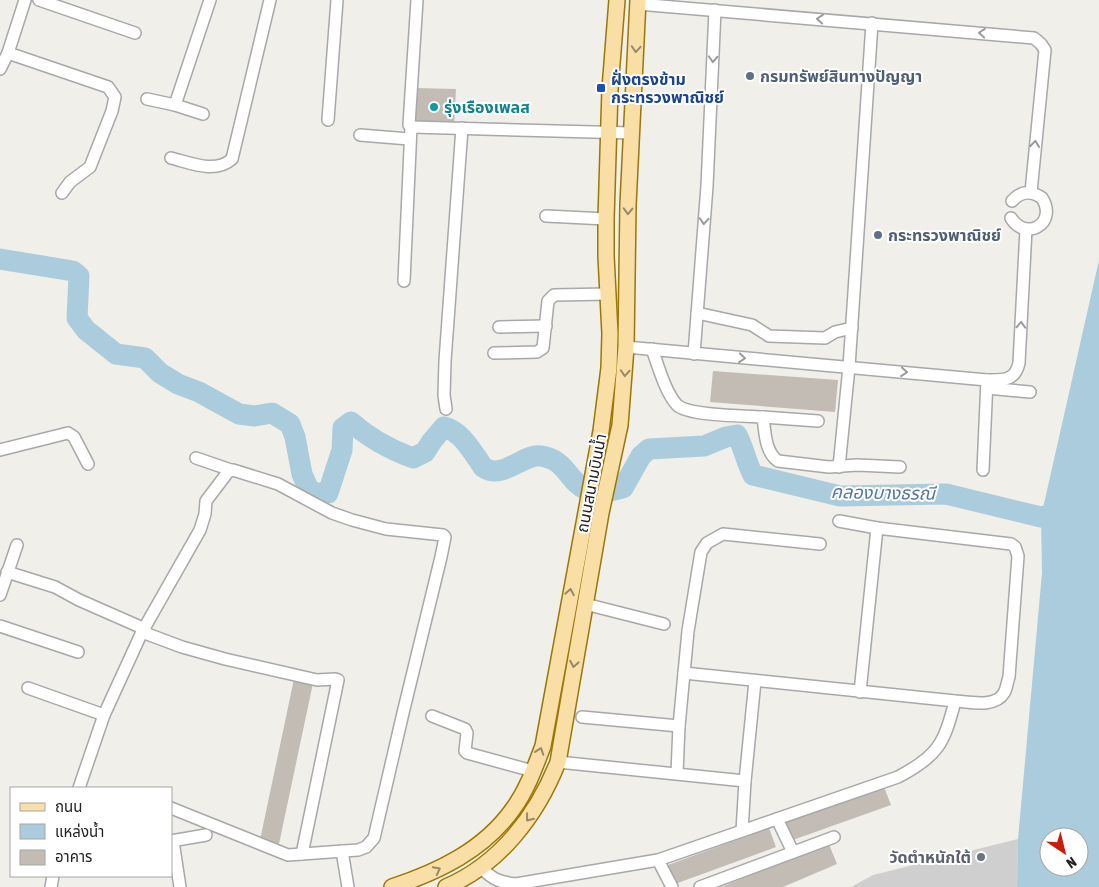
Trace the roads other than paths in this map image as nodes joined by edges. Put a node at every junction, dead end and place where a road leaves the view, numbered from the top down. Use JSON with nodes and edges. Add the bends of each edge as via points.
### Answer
{"nodes":[{"id":1,"x":25,"y":0,"type":"edge"},
{"id":2,"x":39,"y":0,"type":"edge"},
{"id":3,"x":210,"y":0,"type":"edge"},
{"id":4,"x":270,"y":0,"type":"edge"},
{"id":5,"x":337,"y":0,"type":"edge"},
{"id":6,"x":417,"y":0,"type":"edge"},
{"id":7,"x":617,"y":0,"type":"edge"},
{"id":8,"x":638,"y":2,"type":"edge"},
{"id":9,"x":715,"y":10,"type":"junction"},
{"id":10,"x":872,"y":23,"type":"junction"},
{"id":11,"x":135,"y":33,"type":"dead end"},
{"id":12,"x":8,"y":53,"type":"junction"},
{"id":13,"x":0,"y":69,"type":"edge"},
{"id":14,"x":147,"y":100,"type":"dead end"},
{"id":15,"x":175,"y":105,"type":"junction"},
{"id":16,"x":203,"y":114,"type":"dead end"},
{"id":17,"x":328,"y":120,"type":"dead end"},
{"id":18,"x":462,"y":128,"type":"junction"},
{"id":19,"x":410,"y":133,"type":"junction"},
{"id":20,"x":608,"y":133,"type":"junction"},
{"id":21,"x":631,"y":133,"type":"junction"},
{"id":22,"x":360,"y":135,"type":"dead end"},
{"id":23,"x":170,"y":158,"type":"dead end"},
{"id":24,"x":1030,"y":192,"type":"junction"},
{"id":25,"x":62,"y":193,"type":"dead end"},
{"id":26,"x":1012,"y":201,"type":"dead end"},
{"id":27,"x":546,"y":216,"type":"dead end"},
{"id":28,"x":1011,"y":218,"type":"dead end"},
{"id":29,"x":606,"y":219,"type":"junction"},
{"id":30,"x":1026,"y":229,"type":"junction"},
{"id":31,"x":404,"y":281,"type":"dead end"},
{"id":32,"x":608,"y":294,"type":"junction"},
{"id":33,"x":697,"y":313,"type":"junction"},
{"id":34,"x":546,"y":326,"type":"junction"},
{"id":35,"x":498,"y":327,"type":"dead end"},
{"id":36,"x":852,"y":328,"type":"junction"},
{"id":37,"x":626,"y":347,"type":"junction"},
{"id":38,"x":652,"y":349,"type":"junction"},
{"id":39,"x":494,"y":353,"type":"dead end"},
{"id":40,"x":694,"y":354,"type":"junction"},
{"id":41,"x":849,"y":367,"type":"junction"},
{"id":42,"x":987,"y":384,"type":"junction"},
{"id":43,"x":1030,"y":392,"type":"dead end"},
{"id":44,"x":446,"y":409,"type":"dead end"},
{"id":45,"x":764,"y":417,"type":"junction"},
{"id":46,"x":818,"y":421,"type":"dead end"},
{"id":47,"x":0,"y":450,"type":"edge"},
{"id":48,"x":196,"y":458,"type":"dead end"},
{"id":49,"x":88,"y":464,"type":"dead end"},
{"id":50,"x":839,"y":467,"type":"junction"},
{"id":51,"x":900,"y":467,"type":"dead end"},
{"id":52,"x":231,"y":470,"type":"junction"},
{"id":53,"x":982,"y":470,"type":"dead end"},
{"id":54,"x":839,"y":521,"type":"dead end"},
{"id":55,"x":877,"y":528,"type":"junction"},
{"id":56,"x":820,"y":544,"type":"dead end"},
{"id":57,"x":17,"y":545,"type":"dead end"},
{"id":58,"x":5,"y":558,"type":"edge"},
{"id":59,"x":7,"y":572,"type":"junction"},
{"id":60,"x":0,"y":595,"type":"edge"},
{"id":61,"x":585,"y":604,"type":"junction"},
{"id":62,"x":664,"y":624,"type":"dead end"},
{"id":63,"x":0,"y":626,"type":"edge"},
{"id":64,"x":144,"y":630,"type":"junction"},
{"id":65,"x":78,"y":652,"type":"dead end"},
{"id":66,"x":684,"y":673,"type":"junction"},
{"id":67,"x":755,"y":681,"type":"junction"},
{"id":68,"x":28,"y":688,"type":"dead end"},
{"id":69,"x":860,"y":692,"type":"junction"},
{"id":70,"x":955,"y":701,"type":"junction"},
{"id":71,"x":104,"y":715,"type":"junction"},
{"id":72,"x":432,"y":716,"type":"dead end"},
{"id":73,"x":582,"y":717,"type":"dead end"},
{"id":74,"x":679,"y":726,"type":"junction"},
{"id":75,"x":558,"y":762,"type":"junction"},
{"id":76,"x":533,"y":771,"type":"junction"},
{"id":77,"x":677,"y":773,"type":"junction"},
{"id":78,"x":745,"y":781,"type":"junction"},
{"id":79,"x":79,"y":787,"type":"edge"},
{"id":80,"x":172,"y":808,"type":"edge"},
{"id":81,"x":777,"y":818,"type":"junction"},
{"id":82,"x":742,"y":831,"type":"junction"},
{"id":83,"x":206,"y":835,"type":"dead end"},
{"id":84,"x":834,"y":838,"type":"dead end"},
{"id":85,"x":172,"y":841,"type":"edge"},
{"id":86,"x":342,"y":851,"type":"junction"},
{"id":87,"x":793,"y":852,"type":"junction"},
{"id":88,"x":302,"y":854,"type":"junction"},
{"id":89,"x":658,"y":860,"type":"junction"},
{"id":90,"x":481,"y":868,"type":"junction"},
{"id":91,"x":517,"y":885,"type":"edge"},
{"id":92,"x":180,"y":887,"type":"edge"},
{"id":93,"x":348,"y":887,"type":"edge"},
{"id":94,"x":392,"y":887,"type":"edge"},
{"id":95,"x":446,"y":887,"type":"edge"},
{"id":96,"x":672,"y":887,"type":"edge"},
{"id":97,"x":700,"y":887,"type":"edge"}],
"edges":[{"from":1,"to":12,"type":"street"},
{"from":2,"to":11,"type":"street"},
{"from":3,"to":15,"type":"street"},
{"from":4,"to":23,"type":"street","via":[[232,159],[226,164],[211,167]]},
{"from":5,"to":17,"type":"street"},
{"from":6,"to":19,"type":"street"},
{"from":7,"to":20,"type":"main road","name":"ถนนสนามบินน้ำ"},
{"from":8,"to":9,"type":"street"},
{"from":8,"to":21,"type":"main road","name":"ถนนสนามบินน้ำ","one_way":true},
{"from":10,"to":9,"type":"street","one_way":true},
{"from":9,"to":33,"type":"street","one_way":true},
{"from":24,"to":10,"type":"street","one_way":true,"via":[[1044,50],[1041,44],[1024,36]]},
{"from":10,"to":36,"type":"street"},
{"from":12,"to":13,"type":"street"},
{"from":12,"to":25,"type":"street","via":[[108,87],[115,97],[90,166]]},
{"from":14,"to":15,"type":"street"},
{"from":15,"to":16,"type":"street"},
{"from":18,"to":19,"type":"street"},
{"from":18,"to":20,"type":"street"},
{"from":18,"to":44,"type":"street","via":[[446,351]]},
{"from":19,"to":22,"type":"street"},
{"from":19,"to":31,"type":"street"},
{"from":20,"to":21,"type":"street"},
{"from":20,"to":29,"type":"main road","name":"ถนนสนามบินน้ำ"},
{"from":21,"to":37,"type":"main road","name":"ถนนสนามบินน้ำ","one_way":true},
{"from":24,"to":26,"type":"street","via":[[1022,193]]},
{"from":24,"to":30,"type":"street","via":[[1042,198],[1046,204],[1046,215],[1039,226]]},
{"from":27,"to":29,"type":"street"},
{"from":28,"to":30,"type":"street","via":[[1014,224]]},
{"from":29,"to":32,"type":"main road","name":"ถนนสนามบินน้ำ"},
{"from":42,"to":30,"type":"street","one_way":true,"via":[[1011,378],[1020,363]]},
{"from":32,"to":34,"type":"street","via":[[554,295],[548,301]]},
{"from":76,"to":32,"type":"main road","name":"ถนนสนามบินน้ำ","one_way":true,"via":[[543,746],[603,416],[609,368]]},
{"from":33,"to":36,"type":"street","via":[[752,325],[769,336],[825,338]]},
{"from":33,"to":40,"type":"street"},
{"from":34,"to":35,"type":"street"},
{"from":34,"to":39,"type":"street","via":[[543,348],[537,352]]},
{"from":36,"to":41,"type":"street"},
{"from":37,"to":38,"type":"street"},
{"from":37,"to":61,"type":"main road","name":"ถนนสนามบินน้ำ","one_way":true,"via":[[620,425]]},
{"from":38,"to":40,"type":"street"},
{"from":38,"to":45,"type":"street","via":[[672,398],[682,409]]},
{"from":40,"to":41,"type":"street","one_way":true},
{"from":41,"to":42,"type":"street","one_way":true},
{"from":41,"to":50,"type":"street"},
{"from":42,"to":43,"type":"street"},
{"from":42,"to":53,"type":"street"},
{"from":45,"to":46,"type":"street"},
{"from":45,"to":50,"type":"street","via":[[770,452],[778,461]]},
{"from":47,"to":49,"type":"street","via":[[68,433],[74,437]]},
{"from":48,"to":52,"type":"street"},
{"from":50,"to":51,"type":"street"},
{"from":52,"to":64,"type":"street","via":[[206,501],[200,530]]},
{"from":52,"to":86,"type":"street","via":[[278,484],[336,515],[386,529],[443,535],[445,538],[374,838],[366,847]]},
{"from":54,"to":55,"type":"street"},
{"from":55,"to":69,"type":"street"},
{"from":55,"to":70,"type":"street","via":[[1011,544],[1018,551],[1009,677],[1004,692],[995,701]]},
{"from":56,"to":66,"type":"street","via":[[723,534],[707,543],[702,552],[688,630]]},
{"from":57,"to":58,"type":"street"},
{"from":58,"to":59,"type":"street"},
{"from":59,"to":60,"type":"street"},
{"from":59,"to":64,"type":"street","via":[[55,586]]},
{"from":61,"to":62,"type":"street"},
{"from":61,"to":75,"type":"main road","name":"ถนนสนามบินน้ำ","one_way":true},
{"from":63,"to":65,"type":"street"},
{"from":64,"to":71,"type":"street"},
{"from":64,"to":88,"type":"street","via":[[182,647],[225,659],[317,680],[338,680]]},
{"from":66,"to":67,"type":"street"},
{"from":66,"to":74,"type":"street"},
{"from":67,"to":69,"type":"street"},
{"from":67,"to":78,"type":"street"},
{"from":68,"to":71,"type":"street"},
{"from":69,"to":70,"type":"street"},
{"from":70,"to":81,"type":"street","via":[[940,743],[932,755],[918,766],[898,777]]},
{"from":71,"to":79,"type":"street"},
{"from":72,"to":76,"type":"street","via":[[466,729],[466,753]]},
{"from":73,"to":74,"type":"street"},
{"from":74,"to":77,"type":"street"},
{"from":75,"to":77,"type":"street"},
{"from":75,"to":90,"type":"main road","name":"ถนนสนามบินน้ำ","one_way":true,"via":[[534,812],[510,842]]},
{"from":94,"to":76,"type":"main road","name":"ถนนสนามบินน้ำ","one_way":true,"via":[[423,877],[491,836],[514,808]]},
{"from":77,"to":78,"type":"street"},
{"from":78,"to":82,"type":"street"},
{"from":80,"to":88,"type":"street","via":[[288,855]]},
{"from":81,"to":82,"type":"street"},
{"from":81,"to":87,"type":"street"},
{"from":82,"to":89,"type":"street"},
{"from":83,"to":85,"type":"street"},
{"from":84,"to":87,"type":"street"},
{"from":85,"to":92,"type":"street"},
{"from":86,"to":88,"type":"street"},
{"from":86,"to":93,"type":"street"},
{"from":87,"to":97,"type":"street"},
{"from":89,"to":91,"type":"street"},
{"from":89,"to":96,"type":"street"},
{"from":90,"to":91,"type":"street","via":[[493,879]]},
{"from":90,"to":95,"type":"main road","name":"ถนนสนามบินน้ำ"}]}
